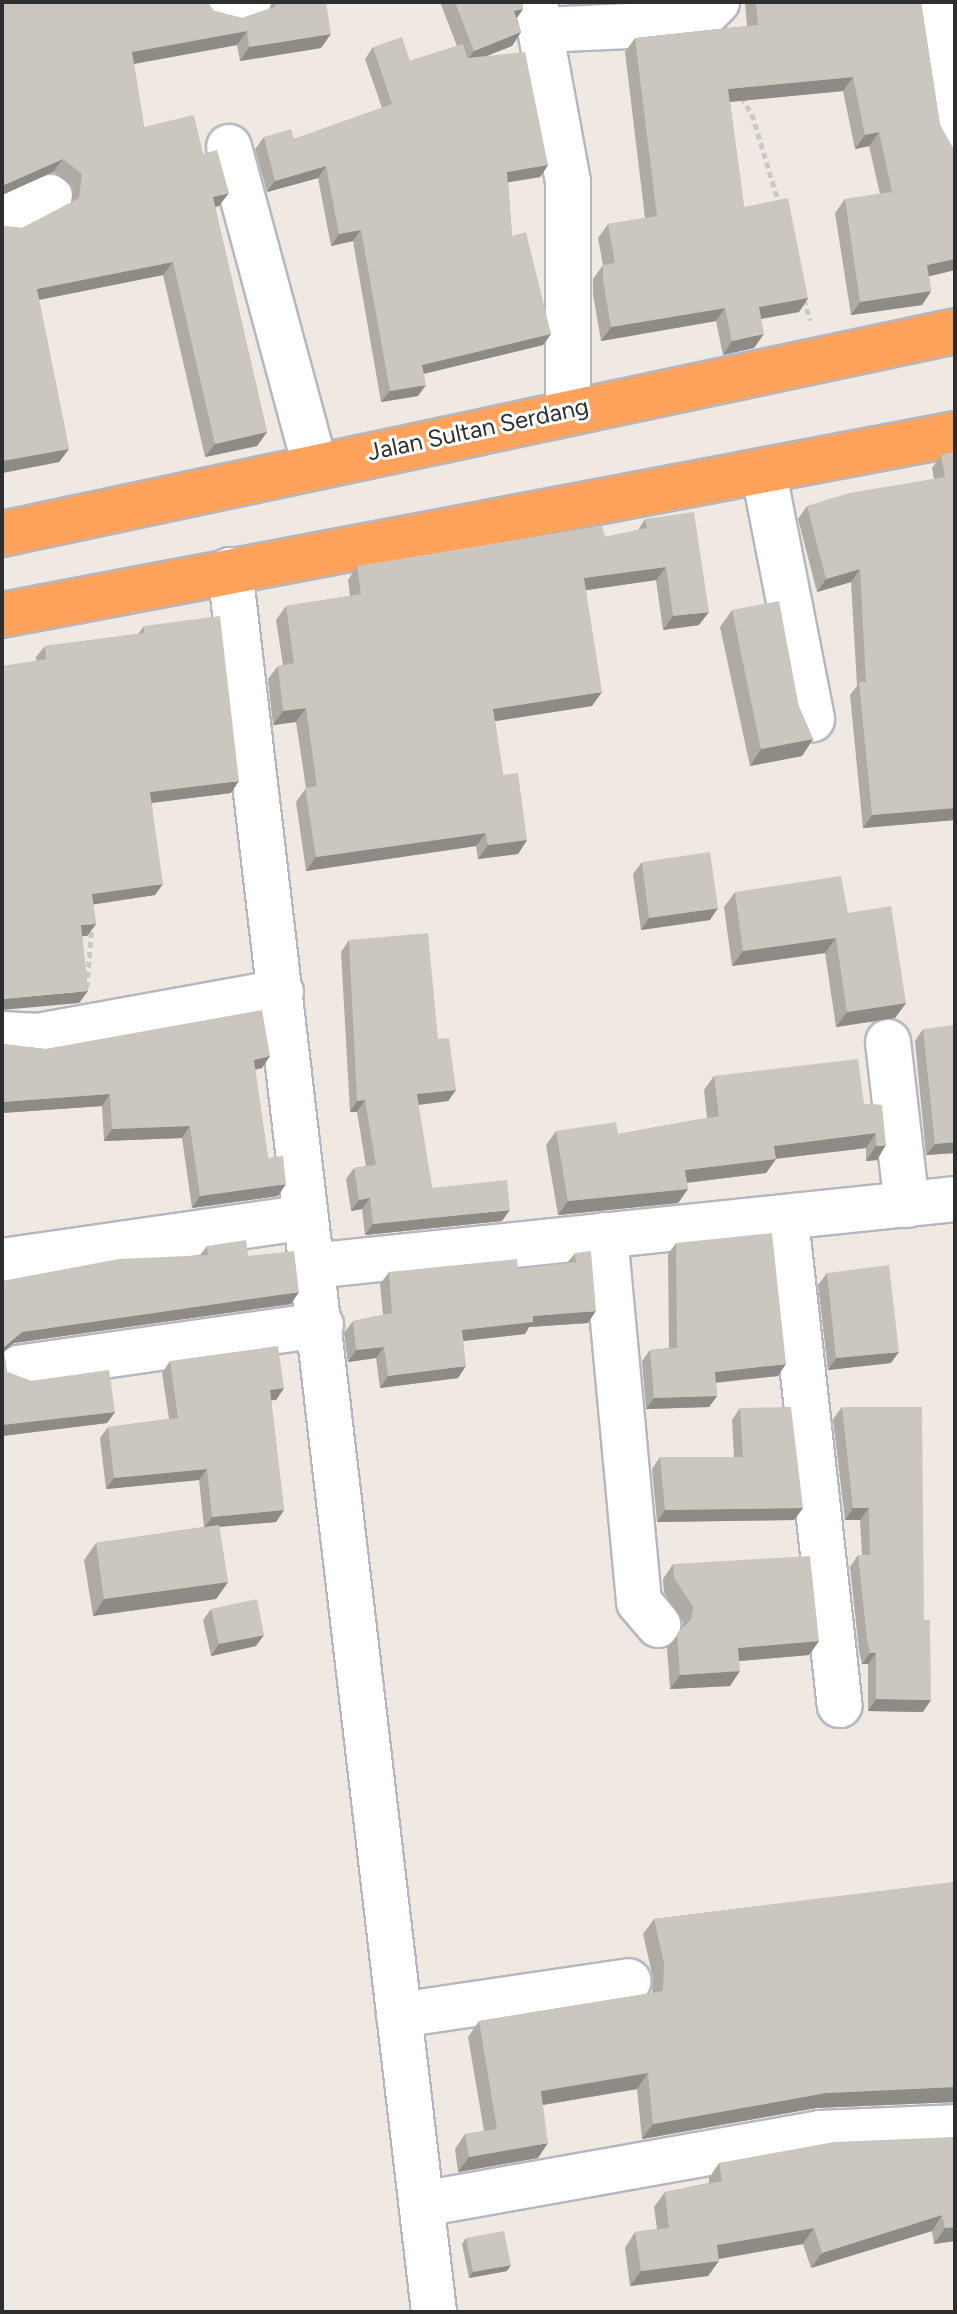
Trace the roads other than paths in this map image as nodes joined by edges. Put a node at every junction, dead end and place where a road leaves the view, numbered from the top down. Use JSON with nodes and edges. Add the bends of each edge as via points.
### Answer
{"nodes":[{"id":1,"x":215,"y":2,"type":"edge"},
{"id":2,"x":249,"y":2,"type":"edge"},
{"id":3,"x":717,"y":2,"type":"edge"},
{"id":4,"x":934,"y":2,"type":"edge"},
{"id":5,"x":666,"y":15,"type":"edge"},
{"id":6,"x":538,"y":16,"type":"edge"},
{"id":7,"x":955,"y":135,"type":"edge"},
{"id":8,"x":229,"y":147,"type":"dead end"},
{"id":9,"x":50,"y":197,"type":"dead end"},
{"id":10,"x":2,"y":219,"type":"edge"},
{"id":11,"x":955,"y":331,"type":"edge"},
{"id":12,"x":568,"y":410,"type":"junction"},
{"id":13,"x":955,"y":434,"type":"edge"},
{"id":14,"x":314,"y":463,"type":"junction"},
{"id":15,"x":764,"y":474,"type":"junction"},
{"id":16,"x":2,"y":534,"type":"edge"},
{"id":17,"x":230,"y":570,"type":"junction"},
{"id":18,"x":2,"y":615,"type":"edge"},
{"id":19,"x":812,"y":719,"type":"dead end"},
{"id":20,"x":281,"y":992,"type":"junction"},
{"id":21,"x":2,"y":1034,"type":"edge"},
{"id":22,"x":888,"y":1042,"type":"dead end"},
{"id":23,"x":955,"y":1199,"type":"edge"},
{"id":24,"x":907,"y":1205,"type":"junction"},
{"id":25,"x":306,"y":1217,"type":"junction"},
{"id":26,"x":786,"y":1219,"type":"junction"},
{"id":27,"x":605,"y":1235,"type":"junction"},
{"id":28,"x":2,"y":1261,"type":"edge"},
{"id":29,"x":312,"y":1266,"type":"junction"},
{"id":30,"x":321,"y":1325,"type":"junction"},
{"id":31,"x":18,"y":1368,"type":"dead end"},
{"id":32,"x":658,"y":1625,"type":"dead end"},
{"id":33,"x":840,"y":1705,"type":"dead end"},
{"id":34,"x":628,"y":1981,"type":"dead end"},
{"id":35,"x":399,"y":2015,"type":"junction"},
{"id":36,"x":955,"y":2127,"type":"edge"},
{"id":37,"x":422,"y":2204,"type":"junction"},
{"id":38,"x":434,"y":2312,"type":"edge"}],
"edges":[{"from":1,"to":2,"type":"street","via":[[227,7]]},
{"from":3,"to":5,"type":"street","via":[[696,23]]},
{"from":4,"to":7,"type":"street"},
{"from":5,"to":6,"type":"street"},
{"from":6,"to":12,"type":"street","via":[[568,182]]},
{"from":8,"to":14,"type":"street"},
{"from":9,"to":10,"type":"street"},
{"from":11,"to":12,"type":"highway","name":"Jalan Sultan Serdang"},
{"from":12,"to":14,"type":"highway","name":"Jalan Sultan Serdang"},
{"from":13,"to":15,"type":"highway"},
{"from":14,"to":16,"type":"highway","name":"Jalan Sultan Serdang"},
{"from":15,"to":17,"type":"highway"},
{"from":15,"to":19,"type":"street"},
{"from":17,"to":18,"type":"highway"},
{"from":17,"to":20,"type":"street"},
{"from":20,"to":21,"type":"street","via":[[38,1036]]},
{"from":20,"to":25,"type":"street"},
{"from":22,"to":24,"type":"street"},
{"from":23,"to":24,"type":"street"},
{"from":24,"to":26,"type":"street"},
{"from":25,"to":28,"type":"street"},
{"from":25,"to":29,"type":"street"},
{"from":26,"to":27,"type":"street"},
{"from":26,"to":33,"type":"street"},
{"from":27,"to":29,"type":"street"},
{"from":27,"to":32,"type":"street","via":[[639,1602]]},
{"from":29,"to":30,"type":"street"},
{"from":30,"to":31,"type":"street"},
{"from":30,"to":35,"type":"street"},
{"from":34,"to":35,"type":"street"},
{"from":35,"to":37,"type":"street"},
{"from":36,"to":37,"type":"street","via":[[820,2133]]},
{"from":37,"to":38,"type":"street"}]}
